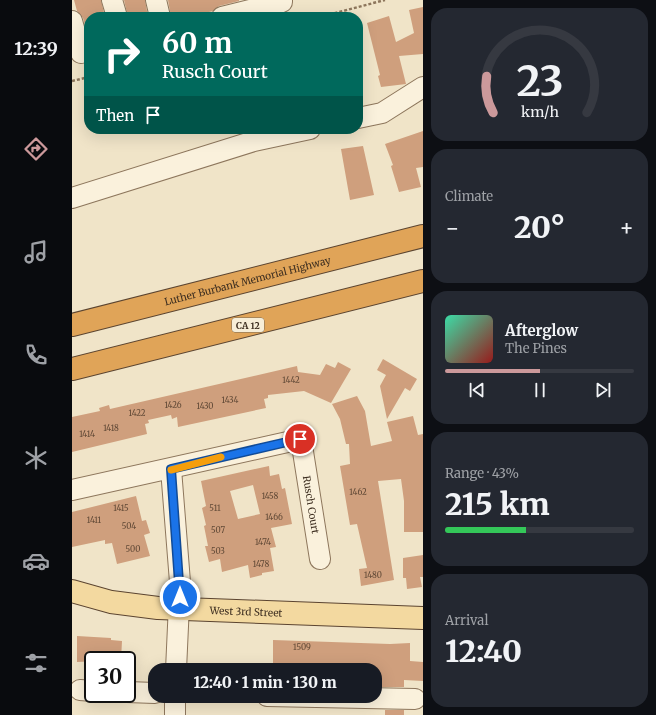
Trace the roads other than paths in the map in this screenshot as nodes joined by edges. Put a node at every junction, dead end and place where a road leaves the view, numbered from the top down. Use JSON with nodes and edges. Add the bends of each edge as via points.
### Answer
{"nodes":[{"id":1,"x":112,"y":0,"type":"edge"},
{"id":2,"x":156,"y":0,"type":"edge"},
{"id":3,"x":282,"y":0,"type":"edge"},
{"id":4,"x":116,"y":12,"type":"edge"},
{"id":5,"x":159,"y":12,"type":"edge"},
{"id":6,"x":242,"y":12,"type":"edge"},
{"id":7,"x":72,"y":21,"type":"edge"},
{"id":8,"x":81,"y":54,"type":"edge"},
{"id":9,"x":423,"y":87,"type":"edge"},
{"id":10,"x":363,"y":117,"type":"edge"},
{"id":11,"x":287,"y":134,"type":"edge"},
{"id":12,"x":72,"y":198,"type":"edge"},
{"id":13,"x":423,"y":236,"type":"edge"},
{"id":14,"x":423,"y":281,"type":"edge"},
{"id":15,"x":72,"y":325,"type":"edge"},
{"id":16,"x":72,"y":369,"type":"edge"},
{"id":17,"x":171,"y":469,"type":"junction"},
{"id":18,"x":72,"y":490,"type":"edge"},
{"id":19,"x":320,"y":559,"type":"dead end"},
{"id":20,"x":72,"y":591,"type":"edge"},
{"id":21,"x":180,"y":610,"type":"junction"},
{"id":22,"x":423,"y":618,"type":"edge"},
{"id":23,"x":176,"y":663,"type":"edge"},
{"id":24,"x":136,"y":692,"type":"edge"},
{"id":25,"x":148,"y":693,"type":"edge"},
{"id":26,"x":415,"y":699,"type":"dead end"},
{"id":27,"x":175,"y":703,"type":"edge"},
{"id":28,"x":331,"y":703,"type":"edge"},
{"id":29,"x":368,"y":707,"type":"edge"},
{"id":30,"x":175,"y":715,"type":"edge"}],
"edges":[{"from":1,"to":4,"type":"street"},
{"from":2,"to":5,"type":"street"},
{"from":3,"to":6,"type":"street"},
{"from":7,"to":8,"type":"street"},
{"from":9,"to":10,"type":"street","via":[[382,113]]},
{"from":11,"to":12,"type":"street","via":[[254,141]]},
{"from":13,"to":15,"type":"highway","name":"Luther Burbank Memorial Highway"},
{"from":14,"to":16,"type":"highway","number":"CA 12"},
{"from":17,"to":18,"type":"street","name":"Rusch Court"},
{"from":17,"to":19,"type":"street","name":"Rusch Court","via":[[300,439]]},
{"from":17,"to":21,"type":"street"},
{"from":20,"to":21,"type":"main road","name":"West 3rd Street","via":[[111,602]]},
{"from":21,"to":22,"type":"main road","name":"West 3rd Street"},
{"from":21,"to":23,"type":"street"},
{"from":24,"to":25,"type":"street"},
{"from":26,"to":29,"type":"street"},
{"from":27,"to":30,"type":"street"},
{"from":28,"to":29,"type":"street"}]}
